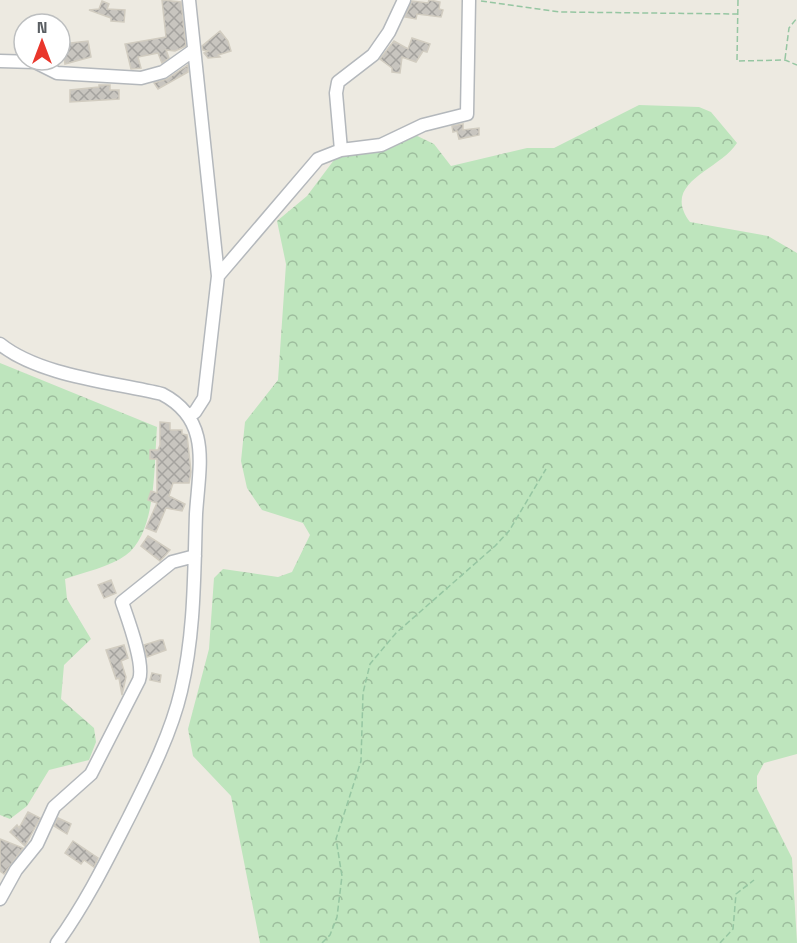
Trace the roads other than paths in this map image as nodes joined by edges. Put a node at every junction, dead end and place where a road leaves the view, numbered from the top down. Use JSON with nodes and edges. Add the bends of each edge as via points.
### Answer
{"nodes":[{"id":1,"x":189,"y":0,"type":"edge"},
{"id":2,"x":404,"y":0,"type":"edge"},
{"id":3,"x":470,"y":0,"type":"edge"},
{"id":4,"x":194,"y":50,"type":"junction"},
{"id":5,"x":0,"y":61,"type":"edge"},
{"id":6,"x":341,"y":150,"type":"junction"},
{"id":7,"x":218,"y":276,"type":"junction"},
{"id":8,"x":0,"y":344,"type":"edge"},
{"id":9,"x":190,"y":415,"type":"junction"},
{"id":10,"x":195,"y":556,"type":"junction"},
{"id":11,"x":0,"y":899,"type":"edge"},
{"id":12,"x":57,"y":943,"type":"edge"}],
"edges":[{"from":1,"to":4,"type":"street"},
{"from":2,"to":6,"type":"street","via":[[373,55],[337,85]]},
{"from":3,"to":6,"type":"street","via":[[467,114],[423,125],[381,145]]},
{"from":4,"to":5,"type":"street","via":[[172,67],[141,78],[57,73],[35,62]]},
{"from":4,"to":7,"type":"street"},
{"from":6,"to":7,"type":"street","via":[[314,163]]},
{"from":7,"to":9,"type":"street","via":[[204,398]]},
{"from":8,"to":9,"type":"street","via":[[43,367],[162,394]]},
{"from":9,"to":10,"type":"street","via":[[199,445]]},
{"from":10,"to":11,"type":"street","via":[[172,562],[122,602],[137,654],[139,680],[91,774],[54,807],[37,844]]},
{"from":10,"to":12,"type":"street","via":[[193,626],[181,692],[169,728],[94,886]]}]}
